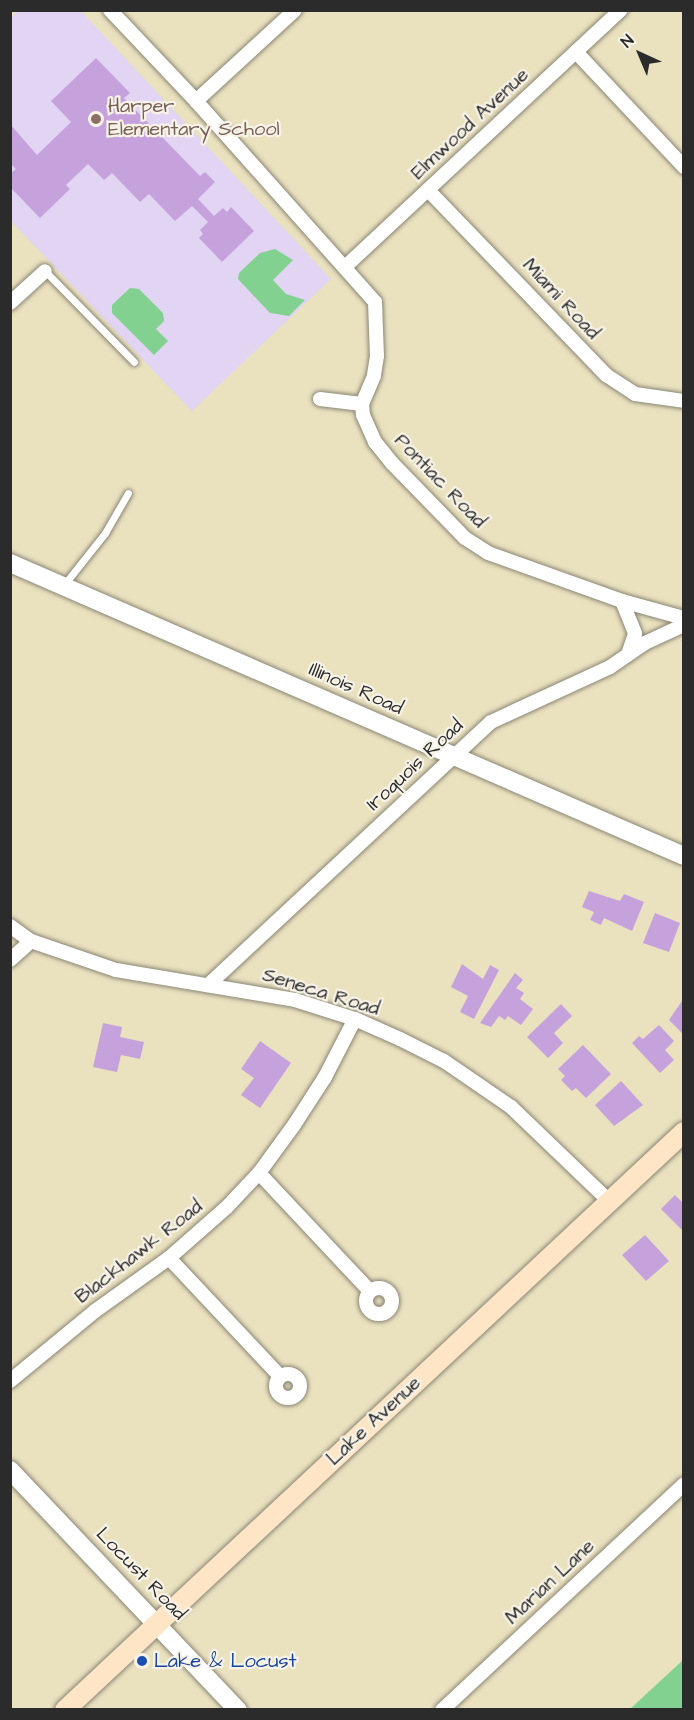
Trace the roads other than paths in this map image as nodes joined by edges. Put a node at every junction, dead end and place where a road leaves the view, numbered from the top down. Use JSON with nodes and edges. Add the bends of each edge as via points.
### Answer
{"nodes":[{"id":1,"x":110,"y":10,"type":"edge"},
{"id":2,"x":295,"y":10,"type":"edge"},
{"id":3,"x":621,"y":10,"type":"edge"},
{"id":4,"x":576,"y":52,"type":"junction"},
{"id":5,"x":196,"y":101,"type":"junction"},
{"id":6,"x":684,"y":167,"type":"edge"},
{"id":7,"x":428,"y":190,"type":"junction"},
{"id":8,"x":346,"y":267,"type":"junction"},
{"id":9,"x":45,"y":271,"type":"joint"},
{"id":10,"x":10,"y":303,"type":"edge"},
{"id":11,"x":134,"y":362,"type":"dead end"},
{"id":12,"x":320,"y":399,"type":"dead end"},
{"id":13,"x":684,"y":401,"type":"edge"},
{"id":14,"x":362,"y":404,"type":"junction"},
{"id":15,"x":128,"y":493,"type":"dead end"},
{"id":16,"x":10,"y":563,"type":"edge"},
{"id":17,"x":63,"y":586,"type":"junction"},
{"id":18,"x":622,"y":601,"type":"junction"},
{"id":19,"x":684,"y":618,"type":"edge"},
{"id":20,"x":684,"y":624,"type":"edge"},
{"id":21,"x":627,"y":656,"type":"junction"},
{"id":22,"x":453,"y":756,"type":"junction"},
{"id":23,"x":684,"y":856,"type":"edge"},
{"id":24,"x":10,"y":926,"type":"edge"},
{"id":25,"x":31,"y":941,"type":"junction"},
{"id":26,"x":10,"y":960,"type":"edge"},
{"id":27,"x":208,"y":985,"type":"junction"},
{"id":28,"x":355,"y":1019,"type":"junction"},
{"id":29,"x":684,"y":1132,"type":"edge"},
{"id":30,"x":259,"y":1173,"type":"junction"},
{"id":31,"x":609,"y":1201,"type":"junction"},
{"id":32,"x":169,"y":1258,"type":"junction"},
{"id":33,"x":370,"y":1291,"type":"dead end"},
{"id":34,"x":280,"y":1377,"type":"dead end"},
{"id":35,"x":10,"y":1381,"type":"edge"},
{"id":36,"x":10,"y":1470,"type":"edge"},
{"id":37,"x":684,"y":1484,"type":"edge"},
{"id":38,"x":157,"y":1624,"type":"junction"},
{"id":39,"x":65,"y":1710,"type":"edge"},
{"id":40,"x":238,"y":1710,"type":"edge"},
{"id":41,"x":442,"y":1710,"type":"edge"}],
"edges":[{"from":1,"to":5,"type":"street"},
{"from":2,"to":5,"type":"street"},
{"from":3,"to":4,"type":"street","name":"Elmwood Avenue"},
{"from":4,"to":6,"type":"street"},
{"from":4,"to":7,"type":"street","name":"Elmwood Avenue"},
{"from":5,"to":8,"type":"street"},
{"from":7,"to":8,"type":"street","name":"Elmwood Avenue"},
{"from":7,"to":13,"type":"street","name":"Miami Road","via":[[606,375],[635,394]]},
{"from":8,"to":14,"type":"street","via":[[369,293],[378,316],[374,376]]},
{"from":9,"to":10,"type":"street"},
{"from":9,"to":11,"type":"lane"},
{"from":12,"to":14,"type":"street"},
{"from":14,"to":18,"type":"street","name":"Pontiac Road","via":[[375,442],[476,547]]},
{"from":15,"to":17,"type":"lane","via":[[105,533]]},
{"from":16,"to":17,"type":"street","name":"Illinois Road"},
{"from":17,"to":22,"type":"street","name":"Illinois Road"},
{"from":18,"to":19,"type":"street","name":"Pontiac Road"},
{"from":18,"to":21,"type":"street","via":[[636,634]]},
{"from":20,"to":21,"type":"street","name":"Iroquois Road"},
{"from":21,"to":22,"type":"street","name":"Iroquois Road","via":[[575,684],[514,709],[485,727]]},
{"from":22,"to":23,"type":"street","name":"Illinois Road"},
{"from":22,"to":27,"type":"street","name":"Iroquois Road"},
{"from":24,"to":25,"type":"street","name":"Seneca Road"},
{"from":25,"to":26,"type":"street"},
{"from":25,"to":27,"type":"street","name":"Seneca Road","via":[[116,970]]},
{"from":27,"to":28,"type":"street","name":"Seneca Road","via":[[274,995]]},
{"from":28,"to":30,"type":"street","name":"Blackhawk Road","via":[[325,1077]]},
{"from":28,"to":31,"type":"street","name":"Seneca Road","via":[[444,1061],[476,1082],[558,1149]]},
{"from":29,"to":31,"type":"main road","name":"Lake Avenue"},
{"from":30,"to":32,"type":"street","name":"Blackhawk Road"},
{"from":30,"to":33,"type":"street"},
{"from":31,"to":38,"type":"main road","name":"Lake Avenue"},
{"from":32,"to":34,"type":"street"},
{"from":32,"to":35,"type":"street","name":"Blackhawk Road","via":[[95,1311]]},
{"from":36,"to":38,"type":"street","name":"Locust Road"},
{"from":37,"to":41,"type":"street","name":"Marian Lane"},
{"from":38,"to":39,"type":"main road","name":"Lake Avenue"},
{"from":38,"to":40,"type":"street","name":"Locust Road"}]}
